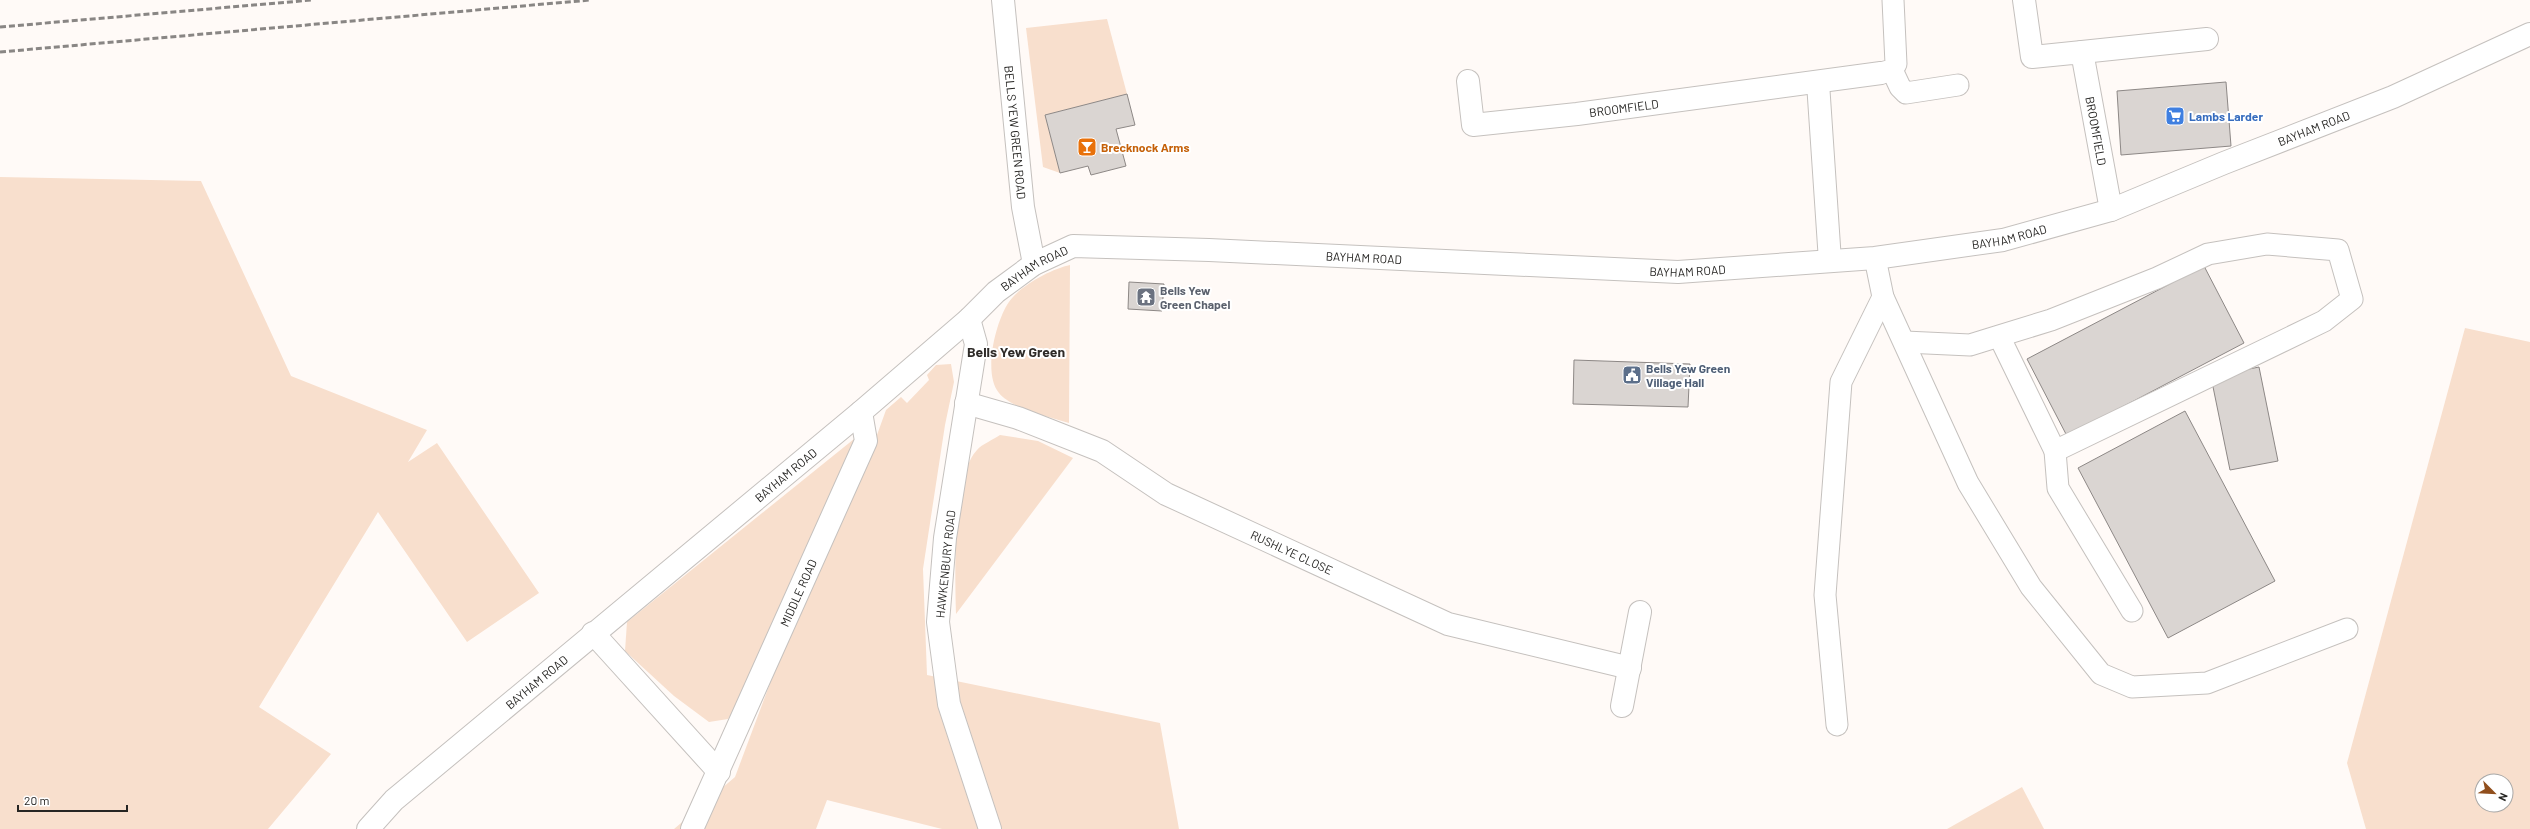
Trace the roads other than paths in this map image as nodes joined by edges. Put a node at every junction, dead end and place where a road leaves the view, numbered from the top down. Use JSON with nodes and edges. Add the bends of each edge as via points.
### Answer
{"nodes":[{"id":1,"x":1003,"y":0,"type":"edge"},
{"id":2,"x":1893,"y":0,"type":"edge"},
{"id":3,"x":2024,"y":0,"type":"edge"},
{"id":4,"x":2530,"y":34,"type":"edge"},
{"id":5,"x":2207,"y":39,"type":"dead end"},
{"id":6,"x":2082,"y":52,"type":"junction"},
{"id":7,"x":1886,"y":72,"type":"junction"},
{"id":8,"x":1468,"y":81,"type":"dead end"},
{"id":9,"x":1818,"y":83,"type":"junction"},
{"id":10,"x":1958,"y":85,"type":"dead end"},
{"id":11,"x":2111,"y":210,"type":"junction"},
{"id":12,"x":1875,"y":258,"type":"junction"},
{"id":13,"x":1830,"y":261,"type":"junction"},
{"id":14,"x":1034,"y":264,"type":"junction"},
{"id":15,"x":1883,"y":297,"type":"junction"},
{"id":16,"x":969,"y":319,"type":"junction"},
{"id":17,"x":1999,"y":336,"type":"junction"},
{"id":18,"x":1905,"y":342,"type":"junction"},
{"id":19,"x":966,"y":403,"type":"junction"},
{"id":20,"x":861,"y":412,"type":"junction"},
{"id":21,"x":2055,"y":451,"type":"junction"},
{"id":22,"x":1640,"y":612,"type":"dead end"},
{"id":23,"x":2132,"y":612,"type":"dead end"},
{"id":24,"x":2347,"y":629,"type":"dead end"},
{"id":25,"x":593,"y":633,"type":"junction"},
{"id":26,"x":1630,"y":668,"type":"junction"},
{"id":27,"x":1622,"y":706,"type":"dead end"},
{"id":28,"x":1838,"y":725,"type":"dead end"},
{"id":29,"x":719,"y":772,"type":"junction"},
{"id":30,"x":368,"y":829,"type":"edge"},
{"id":31,"x":692,"y":829,"type":"edge"},
{"id":32,"x":990,"y":829,"type":"edge"}],
"edges":[{"from":1,"to":14,"type":"street","name":"BELLS YEW GREEN ROAD","via":[[1023,207]]},
{"from":2,"to":7,"type":"lane","via":[[1896,64]]},
{"from":3,"to":6,"type":"street","via":[[2032,56]]},
{"from":4,"to":11,"type":"street","name":"BAYHAM ROAD","via":[[2393,97]]},
{"from":5,"to":6,"type":"street"},
{"from":6,"to":11,"type":"street","name":"BROOMFIELD"},
{"from":7,"to":9,"type":"street","name":"BROOMFIELD"},
{"from":7,"to":10,"type":"lane","via":[[1906,93]]},
{"from":8,"to":9,"type":"street","name":"BROOMFIELD","via":[[1472,125]]},
{"from":9,"to":13,"type":"street"},
{"from":11,"to":12,"type":"street","name":"BAYHAM ROAD","via":[[2003,240]]},
{"from":12,"to":13,"type":"street","name":"BAYHAM ROAD"},
{"from":12,"to":15,"type":"lane"},
{"from":13,"to":14,"type":"street","name":"BAYHAM ROAD","via":[[1678,272],[1073,246]]},
{"from":14,"to":16,"type":"street","name":"BAYHAM ROAD","via":[[996,292]]},
{"from":15,"to":18,"type":"lane"},
{"from":15,"to":28,"type":"lane","via":[[1840,382],[1824,595]]},
{"from":16,"to":19,"type":"street","name":"HAWKENBURY ROAD","via":[[976,344]]},
{"from":16,"to":20,"type":"street","name":"BAYHAM ROAD"},
{"from":17,"to":18,"type":"lane","via":[[1970,345]]},
{"from":17,"to":21,"type":"lane"},
{"from":17,"to":21,"type":"lane","via":[[2051,320],[2157,278],[2208,254],[2267,244],[2338,250],[2352,299],[2324,321]]},
{"from":18,"to":24,"type":"lane","via":[[1968,483],[2031,587],[2101,674],[2132,687],[2207,683]]},
{"from":19,"to":26,"type":"street","name":"RUSHLYE CLOSE","via":[[1018,418],[1102,451],[1166,494],[1448,624]]},
{"from":19,"to":32,"type":"street","name":"HAWKENBURY ROAD","via":[[945,538],[938,622],[949,704]]},
{"from":20,"to":25,"type":"street","name":"BAYHAM ROAD"},
{"from":20,"to":29,"type":"street","name":"MIDDLE ROAD","via":[[866,441]]},
{"from":21,"to":23,"type":"lane","via":[[2058,488]]},
{"from":22,"to":26,"type":"street"},
{"from":25,"to":29,"type":"street"},
{"from":25,"to":30,"type":"street","name":"BAYHAM ROAD","via":[[394,800]]},
{"from":26,"to":27,"type":"street"},
{"from":29,"to":31,"type":"street","name":"MIDDLE ROAD"}]}
